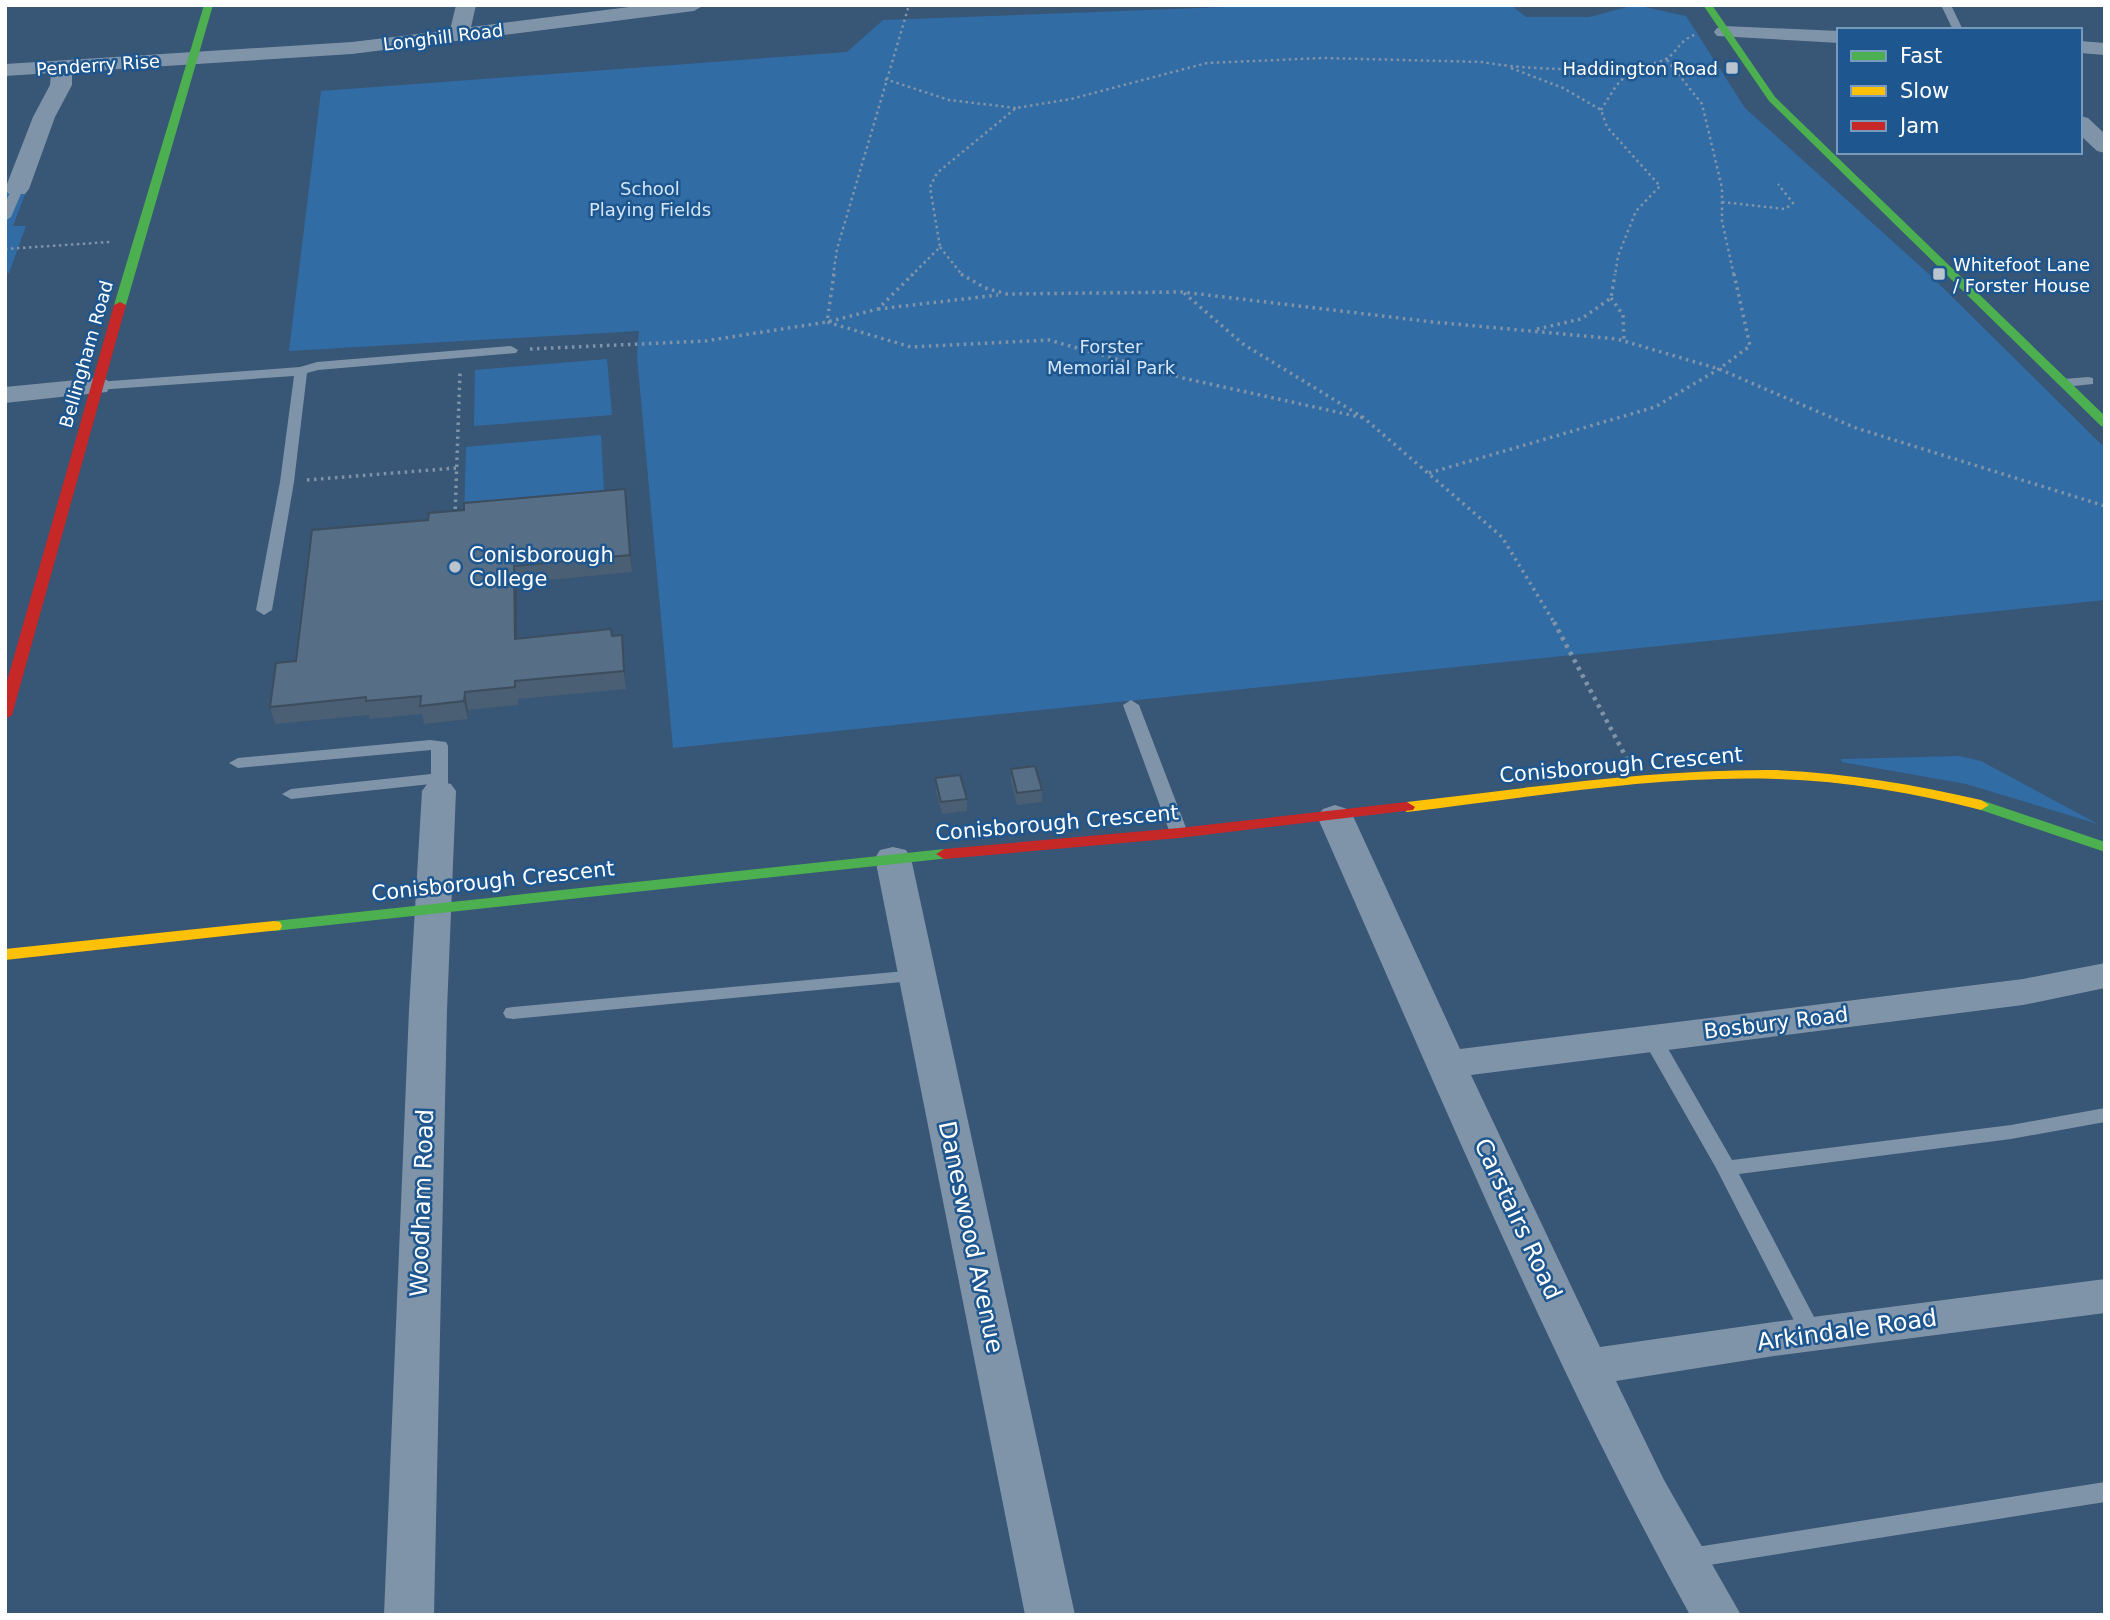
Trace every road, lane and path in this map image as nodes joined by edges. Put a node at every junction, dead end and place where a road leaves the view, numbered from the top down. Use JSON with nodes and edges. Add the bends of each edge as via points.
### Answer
{"nodes":[{"id":1,"x":209,"y":5,"type":"edge"},
{"id":2,"x":466,"y":5,"type":"edge"},
{"id":3,"x":694,"y":5,"type":"edge"},
{"id":4,"x":909,"y":5,"type":"edge"},
{"id":5,"x":1707,"y":5,"type":"edge"},
{"id":6,"x":1726,"y":5,"type":"edge"},
{"id":7,"x":1946,"y":5,"type":"edge"},
{"id":8,"x":1957,"y":28,"type":"edge"},
{"id":9,"x":1715,"y":33,"type":"junction"},
{"id":10,"x":1745,"y":33,"type":"junction"},
{"id":11,"x":459,"y":36,"type":"junction"},
{"id":12,"x":1837,"y":37,"type":"edge"},
{"id":13,"x":2082,"y":47,"type":"edge"},
{"id":14,"x":2105,"y":48,"type":"edge"},
{"id":15,"x":191,"y":59,"type":"junction"},
{"id":16,"x":1667,"y":60,"type":"junction"},
{"id":17,"x":1507,"y":66,"type":"junction"},
{"id":18,"x":62,"y":67,"type":"junction"},
{"id":19,"x":1634,"y":68,"type":"junction"},
{"id":20,"x":5,"y":70,"type":"edge"},
{"id":21,"x":885,"y":79,"type":"junction"},
{"id":22,"x":1016,"y":108,"type":"junction"},
{"id":23,"x":1601,"y":110,"type":"junction"},
{"id":24,"x":2082,"y":125,"type":"edge"},
{"id":25,"x":1837,"y":141,"type":"edge"},
{"id":26,"x":2105,"y":146,"type":"edge"},
{"id":27,"x":1851,"y":154,"type":"edge"},
{"id":28,"x":15,"y":178,"type":"edge"},
{"id":29,"x":1778,"y":184,"type":"dead end"},
{"id":30,"x":1722,"y":202,"type":"junction"},
{"id":31,"x":5,"y":217,"type":"edge"},
{"id":32,"x":139,"y":240,"type":"junction"},
{"id":33,"x":940,"y":247,"type":"junction"},
{"id":34,"x":5,"y":249,"type":"edge"},
{"id":35,"x":1963,"y":262,"type":"dead end"},
{"id":36,"x":1182,"y":292,"type":"junction"},
{"id":37,"x":1007,"y":294,"type":"junction"},
{"id":38,"x":1611,"y":299,"type":"junction"},
{"id":39,"x":878,"y":309,"type":"junction"},
{"id":40,"x":827,"y":322,"type":"junction"},
{"id":41,"x":1533,"y":330,"type":"junction"},
{"id":42,"x":1624,"y":340,"type":"junction"},
{"id":43,"x":511,"y":349,"type":"joint"},
{"id":44,"x":460,"y":353,"type":"junction"},
{"id":45,"x":2071,"y":365,"type":"dead end"},
{"id":46,"x":1719,"y":369,"type":"junction"},
{"id":47,"x":301,"y":372,"type":"junction"},
{"id":48,"x":2064,"y":383,"type":"junction"},
{"id":49,"x":2092,"y":385,"type":"joint"},
{"id":50,"x":97,"y":386,"type":"junction"},
{"id":51,"x":5,"y":395,"type":"edge"},
{"id":52,"x":1364,"y":418,"type":"junction"},
{"id":53,"x":2105,"y":423,"type":"edge"},
{"id":54,"x":456,"y":468,"type":"junction"},
{"id":55,"x":1429,"y":474,"type":"junction"},
{"id":56,"x":287,"y":482,"type":"junction"},
{"id":57,"x":2105,"y":506,"type":"edge"},
{"id":58,"x":454,"y":522,"type":"edge"},
{"id":59,"x":264,"y":610,"type":"dead end"},
{"id":60,"x":1131,"y":705,"type":"dead end"},
{"id":61,"x":5,"y":715,"type":"edge"},
{"id":62,"x":238,"y":763,"type":"dead end"},
{"id":63,"x":1639,"y":781,"type":"junction"},
{"id":64,"x":439,"y":785,"type":"junction"},
{"id":65,"x":291,"y":794,"type":"dead end"},
{"id":66,"x":1335,"y":816,"type":"junction"},
{"id":67,"x":1179,"y":833,"type":"junction"},
{"id":68,"x":2105,"y":847,"type":"edge"},
{"id":69,"x":893,"y":858,"type":"junction"},
{"id":70,"x":433,"y":908,"type":"junction"},
{"id":71,"x":5,"y":955,"type":"edge"},
{"id":72,"x":2104,"y":975,"type":"edge"},
{"id":73,"x":916,"y":976,"type":"junction"},
{"id":74,"x":513,"y":1013,"type":"dead end"},
{"id":75,"x":1652,"y":1038,"type":"junction"},
{"id":76,"x":1447,"y":1064,"type":"junction"},
{"id":77,"x":2105,"y":1115,"type":"edge"},
{"id":78,"x":1726,"y":1168,"type":"junction"},
{"id":79,"x":2105,"y":1296,"type":"edge"},
{"id":80,"x":1812,"y":1334,"type":"junction"},
{"id":81,"x":1589,"y":1367,"type":"junction"},
{"id":82,"x":2105,"y":1492,"type":"edge"},
{"id":83,"x":1684,"y":1559,"type":"junction"},
{"id":84,"x":408,"y":1615,"type":"edge"},
{"id":85,"x":1049,"y":1615,"type":"edge"},
{"id":86,"x":1716,"y":1615,"type":"edge"}],
"edges":[{"from":1,"to":15,"type":"street","name":"Bellingham Road"},
{"from":2,"to":11,"type":"street"},
{"from":3,"to":11,"type":"street","name":"Longhill Road"},
{"from":4,"to":21,"type":"path"},
{"from":5,"to":9,"type":"street"},
{"from":6,"to":10,"type":"street"},
{"from":7,"to":8,"type":"lane"},
{"from":9,"to":10,"type":"street"},
{"from":9,"to":16,"type":"path","via":[[1687,36]]},
{"from":9,"to":48,"type":"street","via":[[1772,99]]},
{"from":10,"to":12,"type":"street"},
{"from":10,"to":25,"type":"street","via":[[1775,77]]},
{"from":11,"to":15,"type":"street","name":"Longhill Road"},
{"from":13,"to":14,"type":"street"},
{"from":15,"to":18,"type":"street","name":"Penderry Rise"},
{"from":15,"to":32,"type":"street","name":"Bellingham Road"},
{"from":16,"to":19,"type":"path"},
{"from":16,"to":30,"type":"path","via":[[1702,104]]},
{"from":17,"to":19,"type":"path"},
{"from":17,"to":22,"type":"path","via":[[1324,58],[1207,63],[1072,99]]},
{"from":17,"to":23,"type":"path","via":[[1563,88]]},
{"from":18,"to":20,"type":"street","name":"Penderry Rise"},
{"from":18,"to":28,"type":"street","via":[[61,85]]},
{"from":19,"to":23,"type":"path"},
{"from":21,"to":22,"type":"path","via":[[930,97]]},
{"from":21,"to":40,"type":"path","via":[[836,248]]},
{"from":22,"to":33,"type":"path","via":[[937,173],[930,187]]},
{"from":23,"to":38,"type":"path","via":[[1607,127],[1660,186],[1636,211],[1618,256]]},
{"from":24,"to":26,"type":"street"},
{"from":27,"to":35,"type":"street"},
{"from":28,"to":31,"type":"lane"},
{"from":29,"to":30,"type":"path","via":[[1793,203],[1786,209]]},
{"from":30,"to":46,"type":"path","via":[[1750,346]]},
{"from":32,"to":34,"type":"path"},
{"from":32,"to":50,"type":"street","name":"Bellingham Road"},
{"from":33,"to":37,"type":"path","via":[[964,281]]},
{"from":33,"to":39,"type":"path"},
{"from":36,"to":37,"type":"path"},
{"from":36,"to":41,"type":"path"},
{"from":36,"to":52,"type":"path","via":[[1243,344]]},
{"from":37,"to":39,"type":"path"},
{"from":38,"to":41,"type":"path","via":[[1581,319]]},
{"from":38,"to":42,"type":"path","via":[[1623,315]]},
{"from":39,"to":40,"type":"path"},
{"from":40,"to":43,"type":"path","via":[[705,341]]},
{"from":40,"to":52,"type":"path","via":[[911,347],[1049,340],[1183,379]]},
{"from":41,"to":42,"type":"path"},
{"from":42,"to":46,"type":"path"},
{"from":43,"to":44,"type":"lane"},
{"from":44,"to":47,"type":"lane","via":[[317,366]]},
{"from":44,"to":54,"type":"path"},
{"from":45,"to":49,"type":"street"},
{"from":46,"to":55,"type":"path","via":[[1655,407]]},
{"from":46,"to":57,"type":"path","via":[[1856,428]]},
{"from":47,"to":50,"type":"lane"},
{"from":47,"to":56,"type":"lane"},
{"from":48,"to":49,"type":"lane"},
{"from":48,"to":53,"type":"street"},
{"from":50,"to":51,"type":"street"},
{"from":50,"to":61,"type":"street","name":"Bellingham Road"},
{"from":52,"to":55,"type":"path"},
{"from":54,"to":56,"type":"path"},
{"from":54,"to":58,"type":"path"},
{"from":55,"to":63,"type":"path","via":[[1502,537],[1559,631]]},
{"from":56,"to":59,"type":"lane"},
{"from":60,"to":67,"type":"lane"},
{"from":62,"to":64,"type":"lane","via":[[440,746]]},
{"from":63,"to":66,"type":"street","name":"Conisborough Crescent"},
{"from":63,"to":68,"type":"street","name":"Conisborough Crescent","via":[[1761,774],[1863,781],[1968,801]]},
{"from":64,"to":65,"type":"lane"},
{"from":64,"to":70,"type":"street","name":"Woodham Road"},
{"from":66,"to":67,"type":"street","name":"Conisborough Crescent"},
{"from":66,"to":76,"type":"street","name":"Carstairs Road"},
{"from":67,"to":69,"type":"street","name":"Conisborough Crescent"},
{"from":69,"to":70,"type":"street","name":"Conisborough Crescent"},
{"from":69,"to":73,"type":"street","name":"Daneswood Avenue"},
{"from":70,"to":71,"type":"street","name":"Conisborough Crescent"},
{"from":70,"to":84,"type":"street","name":"Woodham Road"},
{"from":72,"to":75,"type":"street","name":"Bosbury Road","via":[[2023,992]]},
{"from":73,"to":74,"type":"lane"},
{"from":73,"to":85,"type":"street","name":"Daneswood Avenue","via":[[1023,1471]]},
{"from":75,"to":76,"type":"street","name":"Bosbury Road"},
{"from":75,"to":78,"type":"lane"},
{"from":76,"to":81,"type":"street","name":"Carstairs Road"},
{"from":77,"to":78,"type":"lane","via":[[2011,1132]]},
{"from":78,"to":80,"type":"lane"},
{"from":79,"to":80,"type":"street","name":"Arkindale Road"},
{"from":80,"to":81,"type":"street","name":"Arkindale Road"},
{"from":81,"to":83,"type":"street","name":"Carstairs Road","via":[[1646,1492]]},
{"from":82,"to":83,"type":"lane"},
{"from":83,"to":86,"type":"street","name":"Carstairs Road"}]}
